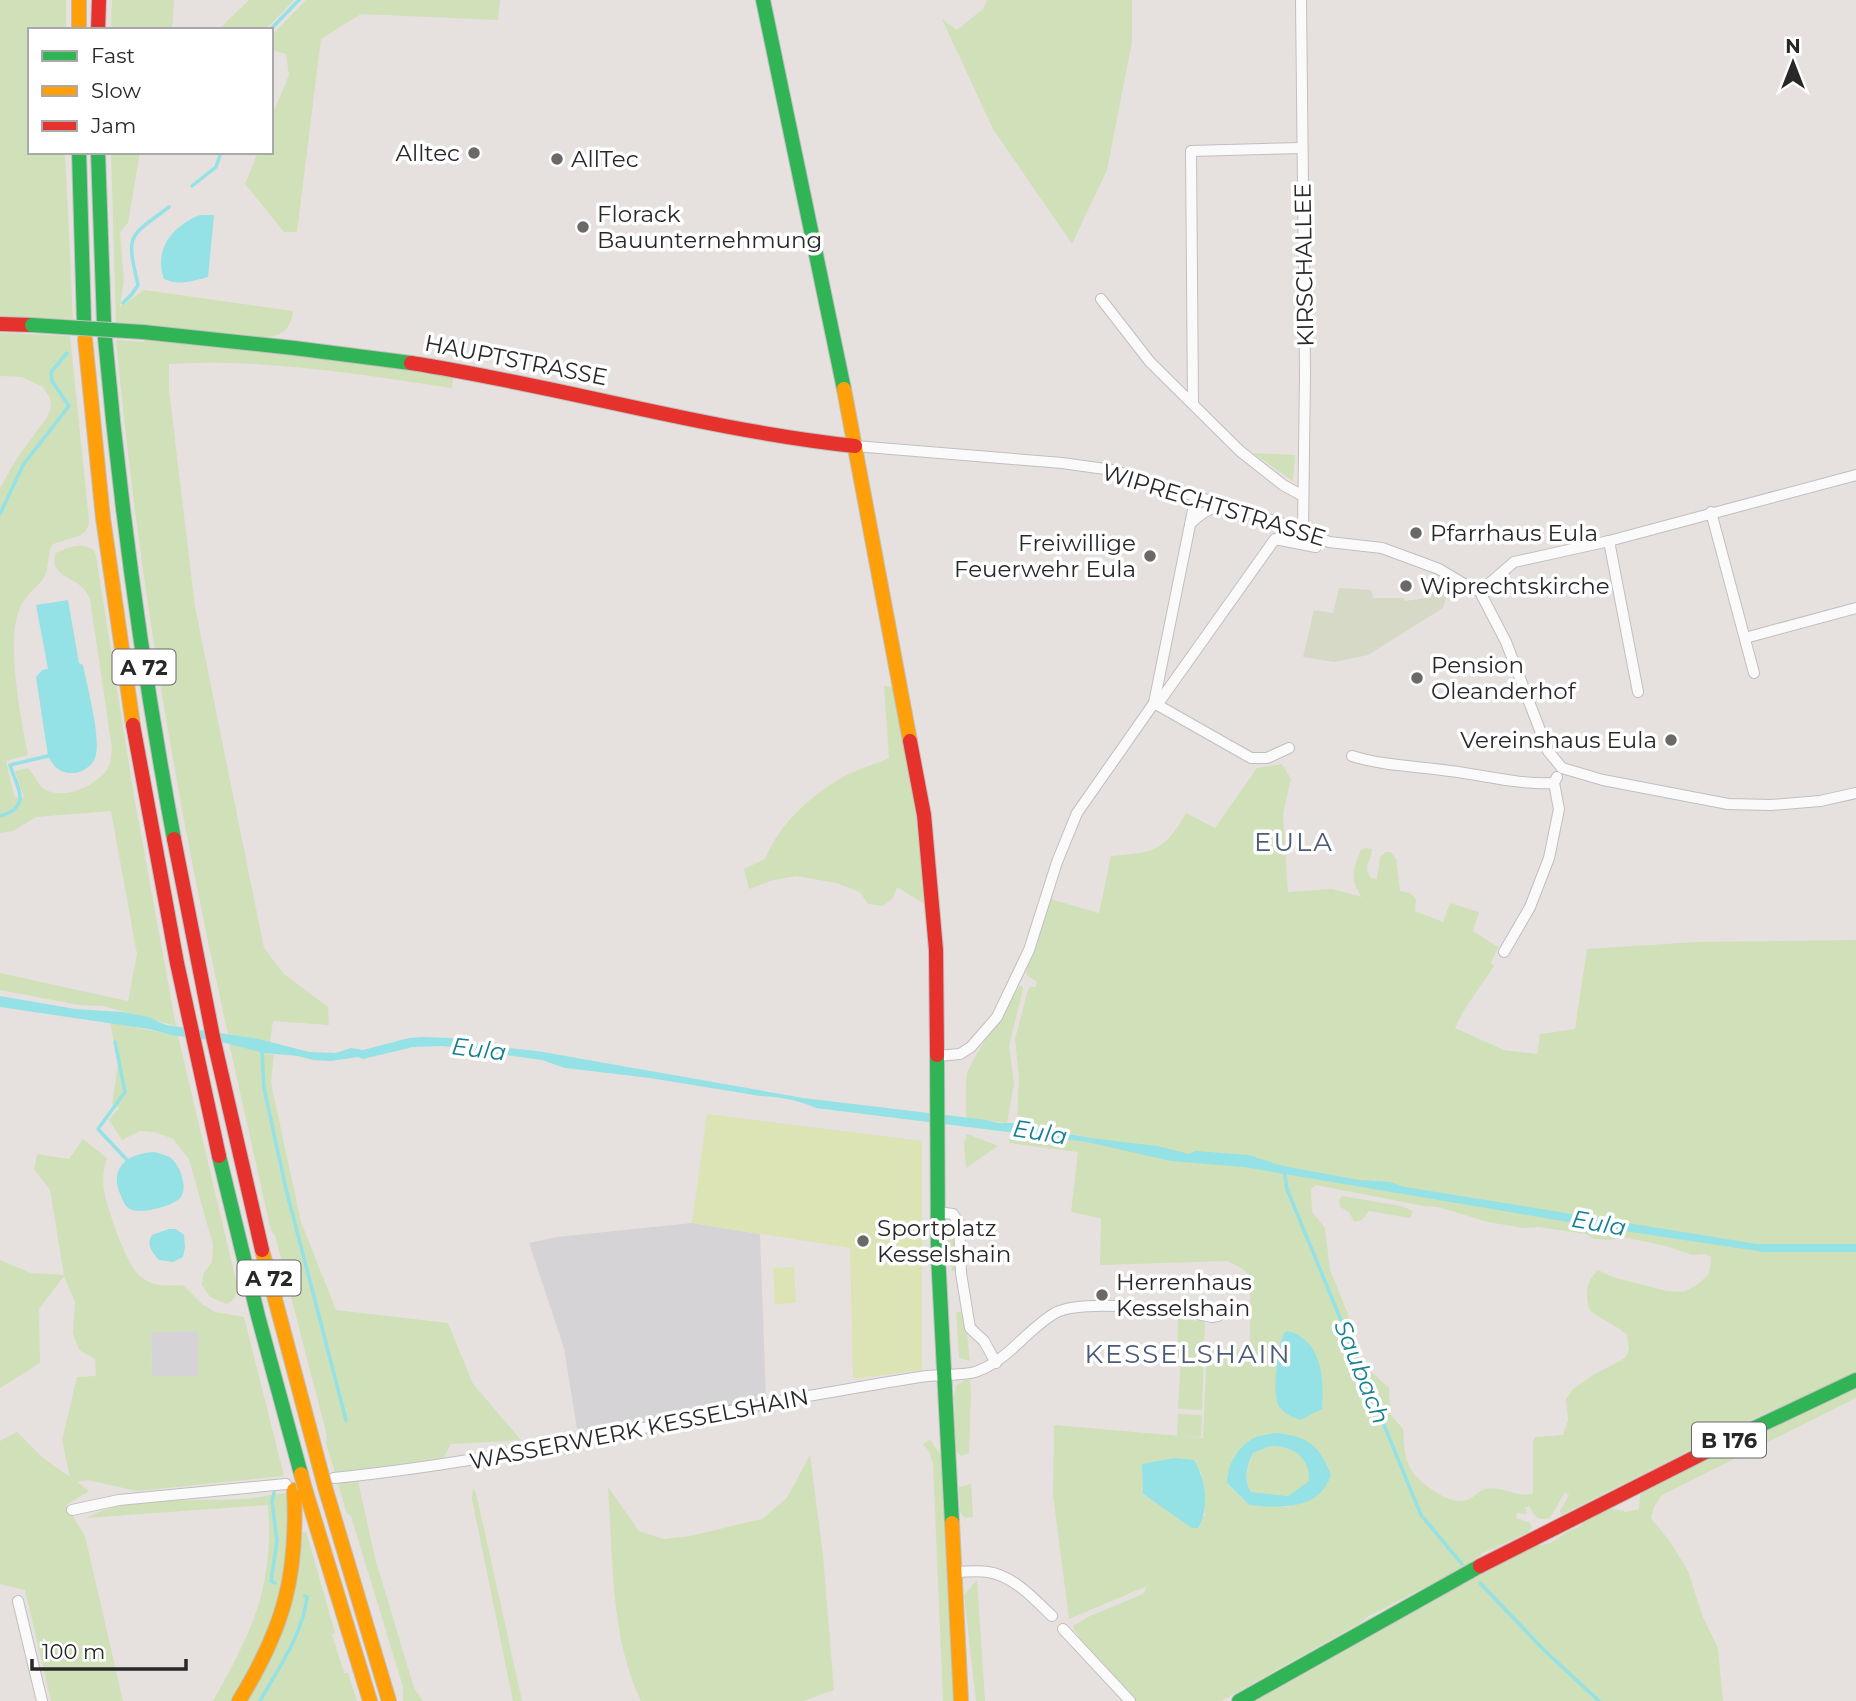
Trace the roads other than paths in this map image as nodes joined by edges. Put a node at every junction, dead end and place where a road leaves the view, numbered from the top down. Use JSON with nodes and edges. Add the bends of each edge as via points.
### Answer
{"nodes":[{"id":1,"x":79,"y":0,"type":"edge"},
{"id":2,"x":99,"y":0,"type":"edge"},
{"id":3,"x":763,"y":0,"type":"edge"},
{"id":4,"x":1301,"y":0,"type":"edge"},
{"id":5,"x":79,"y":28,"type":"edge"},
{"id":6,"x":99,"y":28,"type":"edge"},
{"id":7,"x":1302,"y":148,"type":"junction"},
{"id":8,"x":79,"y":154,"type":"edge"},
{"id":9,"x":98,"y":154,"type":"edge"},
{"id":10,"x":1101,"y":299,"type":"dead end"},
{"id":11,"x":84,"y":321,"type":"dead end"},
{"id":12,"x":104,"y":323,"type":"dead end"},
{"id":13,"x":0,"y":324,"type":"edge"},
{"id":14,"x":85,"y":338,"type":"dead end"},
{"id":15,"x":105,"y":338,"type":"dead end"},
{"id":16,"x":1193,"y":403,"type":"junction"},
{"id":17,"x":855,"y":446,"type":"junction"},
{"id":18,"x":878,"y":447,"type":"joint"},
{"id":19,"x":1856,"y":475,"type":"edge"},
{"id":20,"x":1196,"y":495,"type":"junction"},
{"id":21,"x":1303,"y":496,"type":"junction"},
{"id":22,"x":1226,"y":505,"type":"junction"},
{"id":23,"x":1711,"y":512,"type":"junction"},
{"id":24,"x":1188,"y":526,"type":"junction"},
{"id":25,"x":1303,"y":530,"type":"junction"},
{"id":26,"x":1317,"y":537,"type":"junction"},
{"id":27,"x":1609,"y":541,"type":"junction"},
{"id":28,"x":1479,"y":590,"type":"junction"},
{"id":29,"x":1856,"y":608,"type":"edge"},
{"id":30,"x":1745,"y":638,"type":"junction"},
{"id":31,"x":1754,"y":673,"type":"dead end"},
{"id":32,"x":1637,"y":692,"type":"dead end"},
{"id":33,"x":1155,"y":704,"type":"junction"},
{"id":34,"x":1289,"y":748,"type":"dead end"},
{"id":35,"x":1352,"y":756,"type":"dead end"},
{"id":36,"x":1562,"y":768,"type":"junction"},
{"id":37,"x":1554,"y":783,"type":"junction"},
{"id":38,"x":1856,"y":793,"type":"edge"},
{"id":39,"x":1504,"y":952,"type":"dead end"},
{"id":40,"x":937,"y":1056,"type":"junction"},
{"id":41,"x":937,"y":1212,"type":"junction"},
{"id":42,"x":1218,"y":1315,"type":"dead end"},
{"id":43,"x":996,"y":1363,"type":"junction"},
{"id":44,"x":944,"y":1374,"type":"junction"},
{"id":45,"x":1856,"y":1380,"type":"edge"},
{"id":46,"x":326,"y":1479,"type":"junction"},
{"id":47,"x":296,"y":1482,"type":"junction"},
{"id":48,"x":72,"y":1510,"type":"dead end"},
{"id":49,"x":954,"y":1572,"type":"junction"},
{"id":50,"x":18,"y":1601,"type":"dead end"},
{"id":51,"x":1052,"y":1616,"type":"dead end"},
{"id":52,"x":1063,"y":1629,"type":"dead end"},
{"id":53,"x":962,"y":1681,"type":"junction"},
{"id":54,"x":42,"y":1701,"type":"edge"},
{"id":55,"x":239,"y":1701,"type":"edge"},
{"id":56,"x":370,"y":1701,"type":"edge"},
{"id":57,"x":389,"y":1701,"type":"edge"},
{"id":58,"x":961,"y":1701,"type":"edge"},
{"id":59,"x":969,"y":1701,"type":"edge"},
{"id":60,"x":1130,"y":1701,"type":"edge"},
{"id":61,"x":1239,"y":1701,"type":"edge"}],
"edges":[{"from":1,"to":5,"type":"main road"},
{"from":2,"to":6,"type":"main road"},
{"from":3,"to":17,"type":"main road"},
{"from":4,"to":7,"type":"street","name":"KIRSCHALLEE"},
{"from":7,"to":16,"type":"street","via":[[1191,151]]},
{"from":7,"to":21,"type":"street","name":"KIRSCHALLEE"},
{"from":8,"to":11,"type":"main road"},
{"from":9,"to":12,"type":"main road"},
{"from":10,"to":16,"type":"street","via":[[1150,362]]},
{"from":13,"to":17,"type":"main road","name":"HAUPTSTRASSE","bridge":true,"via":[[143,332],[407,362],[734,427]]},
{"from":14,"to":47,"type":"main road","number":"A 72","via":[[105,534],[183,990],[287,1427]]},
{"from":15,"to":46,"type":"main road","number":"A 72","via":[[130,573],[170,819],[255,1223]]},
{"from":16,"to":21,"type":"street","via":[[1240,451]]},
{"from":17,"to":18,"type":"street","name":"HAUPTSTRASSE"},
{"from":17,"to":40,"type":"main road","via":[[924,815],[936,936]]},
{"from":18,"to":20,"type":"street","name":"WIPRECHTSTRASSE","via":[[1112,470]]},
{"from":19,"to":23,"type":"street"},
{"from":20,"to":22,"type":"street","name":"WIPRECHTSTRASSE"},
{"from":20,"to":24,"type":"street"},
{"from":21,"to":25,"type":"street","name":"KIRSCHALLEE"},
{"from":22,"to":24,"type":"street","via":[[1198,515]]},
{"from":22,"to":25,"type":"street","name":"WIPRECHTSTRASSE"},
{"from":23,"to":27,"type":"street"},
{"from":23,"to":30,"type":"street"},
{"from":24,"to":33,"type":"street"},
{"from":25,"to":26,"type":"street","name":"WIPRECHTSTRASSE"},
{"from":26,"to":28,"type":"street","name":"WIPRECHTSTRASSE","via":[[1382,548]]},
{"from":26,"to":33,"type":"street","via":[[1316,547],[1275,539]]},
{"from":27,"to":28,"type":"street","via":[[1514,562]]},
{"from":27,"to":32,"type":"street"},
{"from":28,"to":36,"type":"street","via":[[1506,642],[1548,751]]},
{"from":29,"to":30,"type":"street"},
{"from":30,"to":31,"type":"street"},
{"from":33,"to":34,"type":"street","via":[[1251,758],[1267,758]]},
{"from":33,"to":40,"type":"street","via":[[1077,813],[1029,950],[996,1017],[971,1047],[960,1054]]},
{"from":35,"to":37,"type":"street","via":[[1373,763]]},
{"from":36,"to":37,"type":"street"},
{"from":36,"to":38,"type":"street","via":[[1728,804],[1820,801]]},
{"from":37,"to":39,"type":"street","via":[[1559,809],[1549,858],[1530,907]]},
{"from":40,"to":41,"type":"main road"},
{"from":41,"to":43,"type":"street","via":[[953,1214],[959,1223],[970,1328]]},
{"from":41,"to":44,"type":"main road"},
{"from":42,"to":43,"type":"street","via":[[1141,1307],[1069,1308],[1055,1313]]},
{"from":43,"to":44,"type":"street","via":[[973,1373]]},
{"from":44,"to":46,"type":"street","name":"WASSERWERK KESSELSHAIN","via":[[450,1464]]},
{"from":44,"to":49,"type":"main road"},
{"from":45,"to":61,"type":"main road","number":"B 176","via":[[1517,1546]]},
{"from":46,"to":57,"type":"main road","number":"A 72"},
{"from":47,"to":48,"type":"street","via":[[120,1500]]},
{"from":47,"to":55,"type":"main road","via":[[296,1541],[288,1599],[265,1658]]},
{"from":47,"to":56,"type":"main road","number":"A 72"},
{"from":49,"to":51,"type":"street","via":[[997,1574],[1020,1586]]},
{"from":49,"to":53,"type":"main road"},
{"from":50,"to":54,"type":"street"},
{"from":52,"to":60,"type":"street"},
{"from":53,"to":58,"type":"main road"},
{"from":53,"to":59,"type":"main road"}]}
